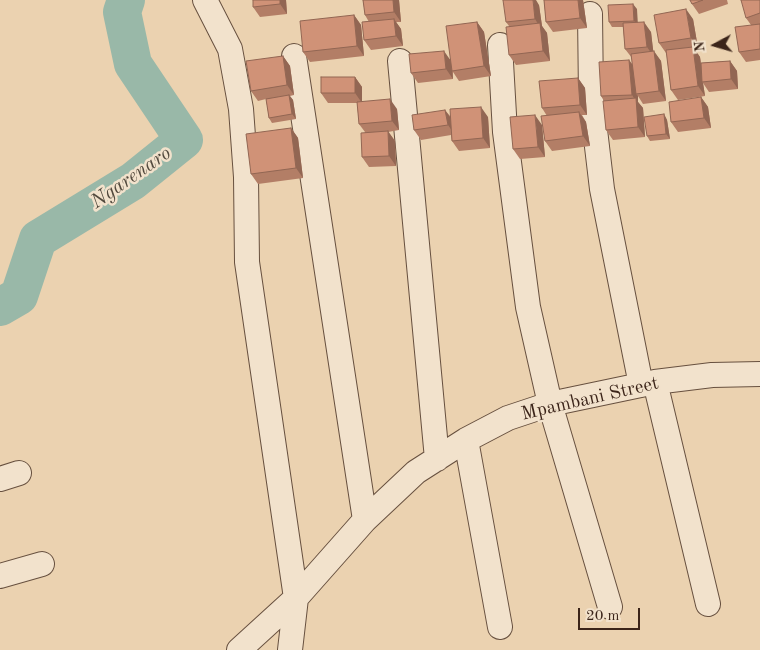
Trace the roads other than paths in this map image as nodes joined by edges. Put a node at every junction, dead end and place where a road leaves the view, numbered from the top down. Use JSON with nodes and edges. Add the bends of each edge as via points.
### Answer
{"nodes":[{"id":1,"x":204,"y":0,"type":"edge"},
{"id":2,"x":590,"y":14,"type":"dead end"},
{"id":3,"x":500,"y":45,"type":"dead end"},
{"id":4,"x":294,"y":56,"type":"dead end"},
{"id":5,"x":400,"y":61,"type":"dead end"},
{"id":6,"x":760,"y":374,"type":"edge"},
{"id":7,"x":648,"y":383,"type":"junction"},
{"id":8,"x":550,"y":404,"type":"junction"},
{"id":9,"x":466,"y":440,"type":"junction"},
{"id":10,"x":437,"y":459,"type":"junction"},
{"id":11,"x":365,"y":520,"type":"junction"},
{"id":12,"x":42,"y":564,"type":"dead end"},
{"id":13,"x":0,"y":576,"type":"edge"},
{"id":14,"x":296,"y":598,"type":"junction"},
{"id":15,"x":708,"y":604,"type":"dead end"},
{"id":16,"x":610,"y":607,"type":"dead end"},
{"id":17,"x":500,"y":627,"type":"dead end"},
{"id":18,"x":239,"y":650,"type":"edge"},
{"id":19,"x":290,"y":650,"type":"edge"}],
"edges":[{"from":1,"to":14,"type":"street","via":[[230,49],[241,109],[247,262]]},
{"from":2,"to":7,"type":"street","via":[[591,96],[602,189]]},
{"from":3,"to":8,"type":"street","via":[[505,132],[514,207],[528,307]]},
{"from":4,"to":11,"type":"street"},
{"from":5,"to":10,"type":"street"},
{"from":6,"to":7,"type":"street","name":"Mpambani Street","via":[[712,375]]},
{"from":7,"to":8,"type":"street","name":"Mpambani Street"},
{"from":7,"to":15,"type":"street"},
{"from":8,"to":9,"type":"street","name":"Mpambani Street","via":[[508,418]]},
{"from":8,"to":16,"type":"street"},
{"from":9,"to":10,"type":"street","name":"Mpambani Street"},
{"from":9,"to":17,"type":"street"},
{"from":10,"to":11,"type":"street","name":"Mpambani Street","via":[[416,472]]},
{"from":11,"to":14,"type":"street","name":"Mpambani Street"},
{"from":12,"to":13,"type":"street"},
{"from":14,"to":18,"type":"street","name":"Mpambani Street"},
{"from":14,"to":19,"type":"street"}]}
